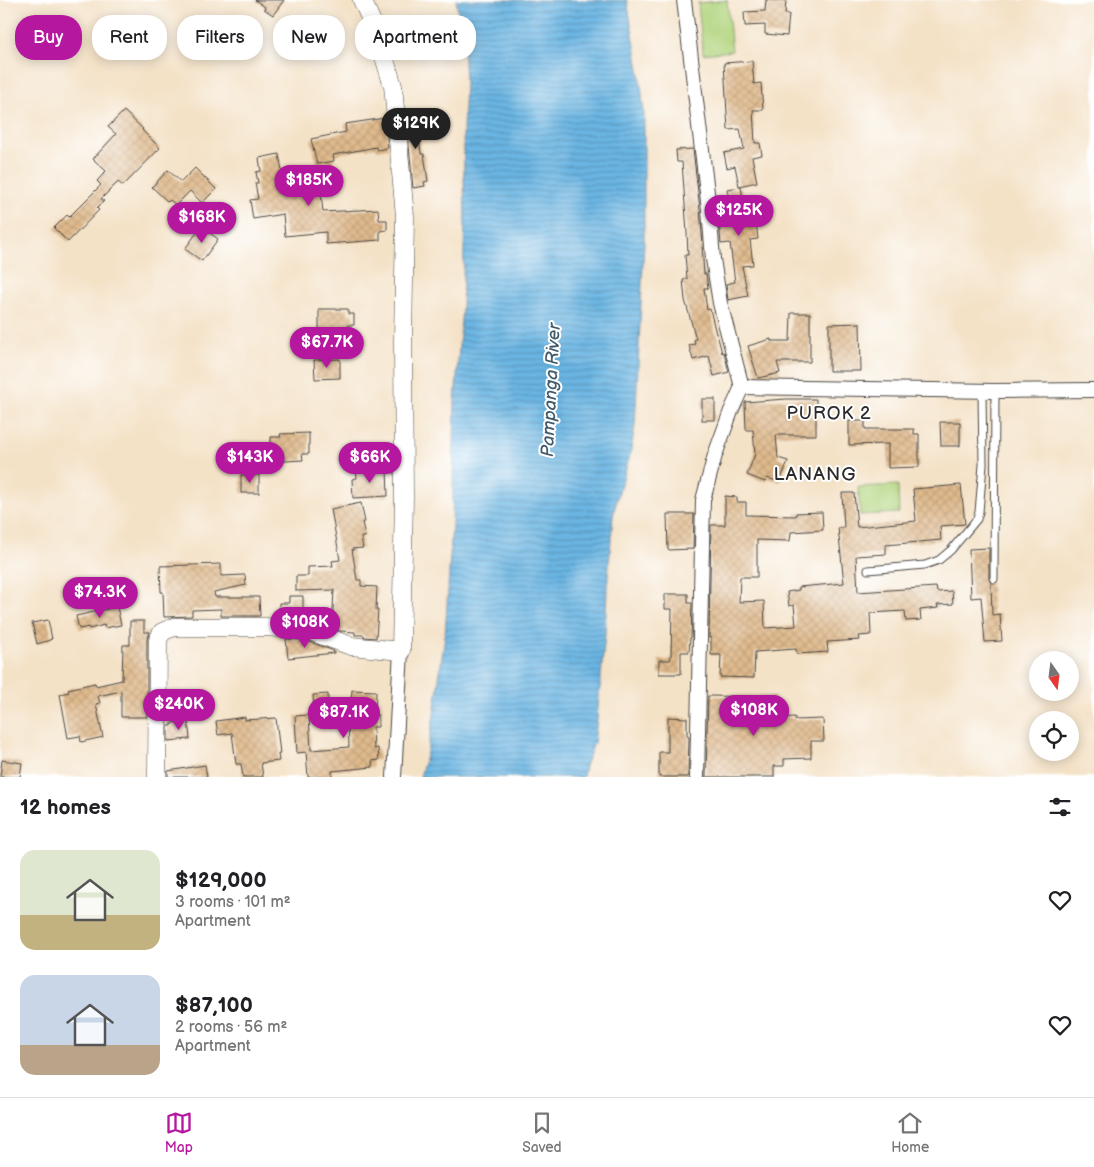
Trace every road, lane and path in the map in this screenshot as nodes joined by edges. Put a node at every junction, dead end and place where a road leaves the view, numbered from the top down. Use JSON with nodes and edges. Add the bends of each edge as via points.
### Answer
{"nodes":[{"id":1,"x":362,"y":0,"type":"edge"},
{"id":2,"x":684,"y":0,"type":"edge"},
{"id":3,"x":742,"y":387,"type":"junction"},
{"id":4,"x":1094,"y":390,"type":"edge"},
{"id":5,"x":988,"y":391,"type":"junction"},
{"id":6,"x":868,"y":570,"type":"dead end"},
{"id":7,"x":994,"y":579,"type":"dead end"},
{"id":8,"x":401,"y":651,"type":"junction"},
{"id":9,"x":157,"y":777,"type":"edge"},
{"id":10,"x":394,"y":777,"type":"edge"},
{"id":11,"x":697,"y":777,"type":"edge"}],
"edges":[{"from":1,"to":8,"type":"street","via":[[376,31],[393,86],[405,216]]},
{"from":2,"to":3,"type":"street","via":[[713,259],[720,303]]},
{"from":3,"to":5,"type":"street"},
{"from":3,"to":11,"type":"street","via":[[715,455],[703,500]]},
{"from":4,"to":5,"type":"street"},
{"from":5,"to":6,"type":"lane","via":[[977,519],[952,550],[939,560],[925,565]]},
{"from":5,"to":7,"type":"lane"},
{"from":8,"to":9,"type":"street","via":[[351,646],[307,630],[174,627],[162,632],[158,640]]},
{"from":8,"to":10,"type":"street"}]}
